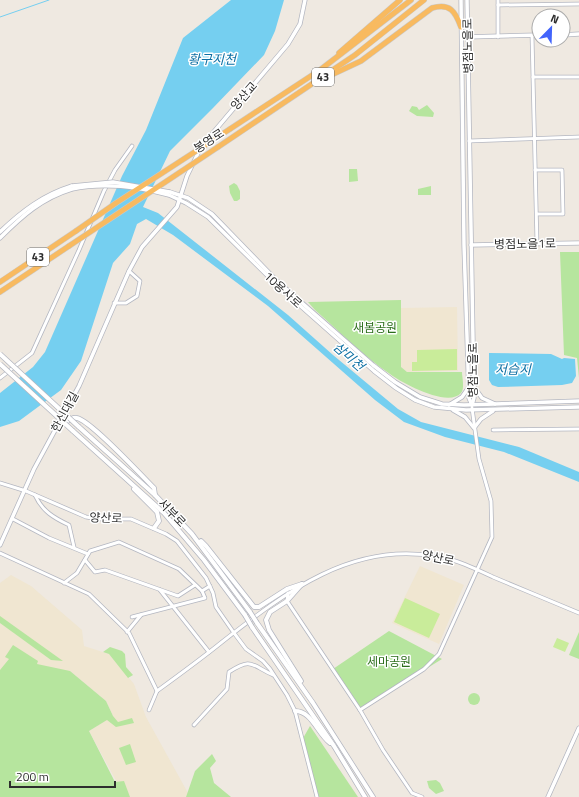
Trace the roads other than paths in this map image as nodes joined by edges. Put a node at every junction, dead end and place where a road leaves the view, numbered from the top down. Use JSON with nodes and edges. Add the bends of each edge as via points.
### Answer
{"nodes":[{"id":1,"x":305,"y":0,"type":"edge"},
{"id":2,"x":400,"y":0,"type":"edge"},
{"id":3,"x":411,"y":0,"type":"edge"},
{"id":4,"x":424,"y":0,"type":"edge"},
{"id":5,"x":461,"y":0,"type":"edge"},
{"id":6,"x":467,"y":0,"type":"edge"},
{"id":7,"x":498,"y":0,"type":"edge"},
{"id":8,"x":579,"y":4,"type":"edge"},
{"id":9,"x":498,"y":5,"type":"junction"},
{"id":10,"x":461,"y":18,"type":"junction"},
{"id":11,"x":467,"y":18,"type":"junction"},
{"id":12,"x":461,"y":27,"type":"junction"},
{"id":13,"x":498,"y":36,"type":"junction"},
{"id":14,"x":531,"y":36,"type":"edge"},
{"id":15,"x":467,"y":37,"type":"junction"},
{"id":16,"x":461,"y":38,"type":"junction"},
{"id":17,"x":532,"y":48,"type":"edge"},
{"id":18,"x":468,"y":55,"type":"junction"},
{"id":19,"x":461,"y":56,"type":"junction"},
{"id":20,"x":337,"y":58,"type":"junction"},
{"id":21,"x":533,"y":77,"type":"junction"},
{"id":22,"x":579,"y":77,"type":"edge"},
{"id":23,"x":314,"y":83,"type":"junction"},
{"id":24,"x":462,"y":119,"type":"junction"},
{"id":25,"x":469,"y":119,"type":"junction"},
{"id":26,"x":579,"y":137,"type":"edge"},
{"id":27,"x":534,"y":138,"type":"junction"},
{"id":28,"x":469,"y":141,"type":"junction"},
{"id":29,"x":132,"y":146,"type":"dead end"},
{"id":30,"x":463,"y":160,"type":"junction"},
{"id":31,"x":470,"y":161,"type":"junction"},
{"id":32,"x":535,"y":170,"type":"junction"},
{"id":33,"x":72,"y":187,"type":"junction"},
{"id":34,"x":181,"y":197,"type":"junction"},
{"id":35,"x":198,"y":204,"type":"junction"},
{"id":36,"x":195,"y":208,"type":"junction"},
{"id":37,"x":537,"y":214,"type":"junction"},
{"id":38,"x":464,"y":221,"type":"junction"},
{"id":39,"x":471,"y":222,"type":"junction"},
{"id":40,"x":156,"y":231,"type":"joint"},
{"id":41,"x":0,"y":232,"type":"edge"},
{"id":42,"x":0,"y":238,"type":"edge"},
{"id":43,"x":579,"y":243,"type":"edge"},
{"id":44,"x":537,"y":244,"type":"junction"},
{"id":45,"x":471,"y":245,"type":"junction"},
{"id":46,"x":465,"y":269,"type":"junction"},
{"id":47,"x":472,"y":270,"type":"junction"},
{"id":48,"x":129,"y":271,"type":"junction"},
{"id":49,"x":0,"y":282,"type":"edge"},
{"id":50,"x":0,"y":292,"type":"edge"},
{"id":51,"x":114,"y":303,"type":"junction"},
{"id":52,"x":0,"y":354,"type":"edge"},
{"id":53,"x":0,"y":364,"type":"edge"},
{"id":54,"x":0,"y":378,"type":"edge"},
{"id":55,"x":469,"y":387,"type":"junction"},
{"id":56,"x":474,"y":387,"type":"junction"},
{"id":57,"x":579,"y":401,"type":"edge"},
{"id":58,"x":496,"y":404,"type":"junction"},
{"id":59,"x":472,"y":405,"type":"junction"},
{"id":60,"x":451,"y":407,"type":"junction"},
{"id":61,"x":579,"y":407,"type":"edge"},
{"id":62,"x":473,"y":410,"type":"junction"},
{"id":63,"x":496,"y":410,"type":"junction"},
{"id":64,"x":62,"y":419,"type":"junction"},
{"id":65,"x":474,"y":428,"type":"junction"},
{"id":66,"x":579,"y":429,"type":"edge"},
{"id":67,"x":493,"y":430,"type":"dead end"},
{"id":68,"x":115,"y":468,"type":"junction"},
{"id":69,"x":0,"y":483,"type":"edge"},
{"id":70,"x":26,"y":491,"type":"junction"},
{"id":71,"x":35,"y":495,"type":"junction"},
{"id":72,"x":155,"y":495,"type":"junction"},
{"id":73,"x":13,"y":519,"type":"junction"},
{"id":74,"x":154,"y":528,"type":"junction"},
{"id":75,"x":192,"y":534,"type":"junction"},
{"id":76,"x":0,"y":545,"type":"edge"},
{"id":77,"x":74,"y":547,"type":"junction"},
{"id":78,"x":0,"y":553,"type":"edge"},
{"id":79,"x":88,"y":554,"type":"junction"},
{"id":80,"x":85,"y":560,"type":"junction"},
{"id":81,"x":477,"y":570,"type":"junction"},
{"id":82,"x":64,"y":583,"type":"junction"},
{"id":83,"x":302,"y":584,"type":"junction"},
{"id":84,"x":195,"y":585,"type":"junction"},
{"id":85,"x":210,"y":586,"type":"junction"},
{"id":86,"x":160,"y":590,"type":"junction"},
{"id":87,"x":202,"y":591,"type":"junction"},
{"id":88,"x":288,"y":593,"type":"junction"},
{"id":89,"x":287,"y":601,"type":"junction"},
{"id":90,"x":174,"y":607,"type":"junction"},
{"id":91,"x":579,"y":613,"type":"edge"},
{"id":92,"x":141,"y":615,"type":"junction"},
{"id":93,"x":132,"y":617,"type":"dead end"},
{"id":94,"x":127,"y":632,"type":"junction"},
{"id":95,"x":234,"y":633,"type":"junction"},
{"id":96,"x":209,"y":652,"type":"junction"},
{"id":97,"x":275,"y":676,"type":"junction"},
{"id":98,"x":157,"y":691,"type":"junction"},
{"id":99,"x":313,"y":703,"type":"junction"},
{"id":100,"x":149,"y":710,"type":"dead end"},
{"id":101,"x":360,"y":710,"type":"junction"},
{"id":102,"x":295,"y":711,"type":"junction"},
{"id":103,"x":194,"y":725,"type":"dead end"},
{"id":104,"x":579,"y":728,"type":"edge"},
{"id":105,"x":334,"y":746,"type":"junction"},
{"id":106,"x":412,"y":792,"type":"junction"},
{"id":107,"x":317,"y":797,"type":"edge"},
{"id":108,"x":365,"y":797,"type":"edge"},
{"id":109,"x":373,"y":797,"type":"edge"},
{"id":110,"x":412,"y":797,"type":"edge"},
{"id":111,"x":422,"y":797,"type":"edge"},
{"id":112,"x":548,"y":797,"type":"edge"}],
"edges":[{"from":1,"to":34,"type":"street","name":"양산교","via":[[300,24],[288,44],[201,147],[187,176]]},
{"from":2,"to":20,"type":"highway","via":[[341,51]]},
{"from":3,"to":20,"type":"highway","name":"봉영로","number":"43"},
{"from":4,"to":23,"type":"highway","name":"봉영로","number":"43","via":[[356,55]]},
{"from":5,"to":10,"type":"street","name":"병점노을로"},
{"from":6,"to":11,"type":"street","name":"병점노을로"},
{"from":7,"to":9,"type":"street"},
{"from":8,"to":9,"type":"street"},
{"from":9,"to":13,"type":"street"},
{"from":10,"to":11,"type":"street"},
{"from":10,"to":12,"type":"street","name":"병점노을로"},
{"from":11,"to":15,"type":"street","name":"병점노을로"},
{"from":12,"to":16,"type":"street","name":"병점노을로"},
{"from":12,"to":23,"type":"highway","via":[[454,11],[442,7],[432,8],[361,61]]},
{"from":13,"to":14,"type":"street"},
{"from":13,"to":15,"type":"street"},
{"from":15,"to":16,"type":"street"},
{"from":15,"to":18,"type":"street","name":"병점노을로"},
{"from":16,"to":19,"type":"street","name":"병점노을로"},
{"from":17,"to":21,"type":"street"},
{"from":18,"to":19,"type":"street"},
{"from":18,"to":25,"type":"street","name":"병점노을로"},
{"from":19,"to":24,"type":"street","name":"병점노을로"},
{"from":20,"to":49,"type":"highway","name":"봉영로","number":"43","bridge":true},
{"from":21,"to":22,"type":"street"},
{"from":21,"to":27,"type":"street"},
{"from":23,"to":50,"type":"highway","name":"봉영로","number":"43","bridge":true},
{"from":24,"to":25,"type":"street"},
{"from":24,"to":30,"type":"street","name":"병점노을로"},
{"from":25,"to":28,"type":"street","name":"병점노을로"},
{"from":26,"to":27,"type":"street"},
{"from":27,"to":28,"type":"street"},
{"from":27,"to":32,"type":"street"},
{"from":28,"to":31,"type":"street","name":"병점노을로"},
{"from":29,"to":54,"type":"street","via":[[104,191],[32,354]]},
{"from":30,"to":31,"type":"street"},
{"from":30,"to":38,"type":"street","name":"병점노을로"},
{"from":31,"to":39,"type":"street","name":"병점노을로"},
{"from":32,"to":37,"type":"street"},
{"from":32,"to":37,"type":"street","via":[[562,170],[564,214]]},
{"from":33,"to":34,"type":"street","name":"10용사로","bridge":true,"via":[[113,182]]},
{"from":33,"to":41,"type":"street","name":"10용사로","via":[[51,193],[36,201]]},
{"from":33,"to":42,"type":"street","name":"10용사로","via":[[32,208]]},
{"from":34,"to":35,"type":"street","name":"10용사로"},
{"from":34,"to":36,"type":"street","name":"10용사로"},
{"from":34,"to":40,"type":"street","name":"양산교","via":[[174,210]]},
{"from":35,"to":36,"type":"street"},
{"from":35,"to":60,"type":"street","name":"10용사로","via":[[212,214],[277,281],[385,375],[420,397]]},
{"from":36,"to":60,"type":"street","name":"10용사로","via":[[220,228],[279,287],[386,381],[423,403]]},
{"from":37,"to":44,"type":"street"},
{"from":38,"to":39,"type":"street"},
{"from":38,"to":46,"type":"street","name":"병점노을로"},
{"from":39,"to":45,"type":"street","name":"병점노을로"},
{"from":40,"to":48,"type":"street","name":"한신대길","via":[[142,248]]},
{"from":43,"to":44,"type":"street","name":"병점노을1로"},
{"from":44,"to":45,"type":"street","name":"병점노을1로"},
{"from":45,"to":47,"type":"street","name":"병점노을로"},
{"from":46,"to":47,"type":"street"},
{"from":46,"to":55,"type":"street","name":"병점노을로"},
{"from":47,"to":56,"type":"street","name":"병점노을로"},
{"from":48,"to":51,"type":"street","name":"한신대길"},
{"from":48,"to":51,"type":"street","via":[[140,281],[137,296],[126,303]]},
{"from":51,"to":64,"type":"street","name":"한신대길","via":[[79,386]]},
{"from":52,"to":72,"type":"main road","name":"서부로","bridge":true},
{"from":53,"to":68,"type":"main road","name":"서부로","bridge":true},
{"from":55,"to":56,"type":"street"},
{"from":55,"to":59,"type":"street","name":"병점노을로"},
{"from":55,"to":60,"type":"street"},
{"from":56,"to":58,"type":"street","via":[[483,399]]},
{"from":56,"to":59,"type":"street","name":"병점노을로"},
{"from":57,"to":58,"type":"street","name":"10용사로"},
{"from":58,"to":59,"type":"street","name":"10용사로"},
{"from":59,"to":60,"type":"street","name":"10용사로"},
{"from":59,"to":62,"type":"street"},
{"from":60,"to":62,"type":"street","name":"10용사로"},
{"from":60,"to":65,"type":"street","via":[[465,417]]},
{"from":61,"to":63,"type":"street","name":"10용사로"},
{"from":62,"to":63,"type":"street","name":"10용사로"},
{"from":62,"to":65,"type":"street"},
{"from":63,"to":65,"type":"street","via":[[481,419]]},
{"from":64,"to":70,"type":"street","name":"한신대길","via":[[34,469]]},
{"from":64,"to":72,"type":"main road","via":[[66,422],[71,418],[79,418],[90,426],[154,488]]},
{"from":65,"to":81,"type":"street","via":[[479,459],[491,501],[492,537]]},
{"from":66,"to":67,"type":"street"},
{"from":68,"to":74,"type":"main road","via":[[157,512],[159,521]]},
{"from":68,"to":105,"type":"main road","name":"서부로","bridge":true,"via":[[183,534],[245,615]]},
{"from":69,"to":70,"type":"street","name":"양산로"},
{"from":70,"to":71,"type":"street","name":"양산로"},
{"from":70,"to":73,"type":"street","name":"한신대길"},
{"from":71,"to":74,"type":"street","name":"양산로","via":[[86,517],[131,519]]},
{"from":71,"to":77,"type":"street","via":[[40,506],[55,519],[69,525]]},
{"from":72,"to":75,"type":"main road","name":"서부로"},
{"from":73,"to":76,"type":"street","name":"한신대길"},
{"from":73,"to":77,"type":"street","via":[[49,538]]},
{"from":74,"to":85,"type":"street","name":"양산로","via":[[177,541]]},
{"from":75,"to":83,"type":"main road","via":[[206,546],[254,607],[259,607],[287,589]]},
{"from":75,"to":99,"type":"main road","name":"서부로","bridge":true},
{"from":77,"to":79,"type":"street"},
{"from":78,"to":82,"type":"street"},
{"from":79,"to":80,"type":"street"},
{"from":79,"to":84,"type":"street","via":[[90,551],[119,542],[179,569]]},
{"from":80,"to":82,"type":"street","via":[[77,573]]},
{"from":80,"to":86,"type":"street","via":[[96,572],[105,570]]},
{"from":81,"to":83,"type":"street","name":"양산로","via":[[440,557],[407,553],[389,554],[346,563]]},
{"from":81,"to":91,"type":"street","name":"양산로"},
{"from":81,"to":101,"type":"street","via":[[439,654],[424,669]]},
{"from":82,"to":94,"type":"street","via":[[89,594]]},
{"from":83,"to":88,"type":"street","name":"양산로"},
{"from":83,"to":89,"type":"main road"},
{"from":84,"to":86,"type":"street","via":[[178,596]]},
{"from":84,"to":87,"type":"street"},
{"from":85,"to":87,"type":"street"},
{"from":85,"to":95,"type":"street","name":"양산로","via":[[216,607]]},
{"from":86,"to":90,"type":"street"},
{"from":87,"to":90,"type":"street","via":[[205,598]]},
{"from":88,"to":89,"type":"street"},
{"from":88,"to":95,"type":"street","name":"양산로"},
{"from":89,"to":99,"type":"main road","via":[[267,615],[267,625]]},
{"from":89,"to":101,"type":"street"},
{"from":90,"to":92,"type":"street"},
{"from":90,"to":96,"type":"street"},
{"from":92,"to":93,"type":"street"},
{"from":92,"to":94,"type":"street"},
{"from":94,"to":98,"type":"street"},
{"from":95,"to":96,"type":"street","name":"양산로"},
{"from":95,"to":97,"type":"street","name":"양산로","via":[[246,649],[263,662]]},
{"from":96,"to":98,"type":"street","name":"양산로"},
{"from":97,"to":102,"type":"street","name":"양산로"},
{"from":97,"to":103,"type":"street","via":[[250,663],[242,663],[229,672],[227,689]]},
{"from":98,"to":100,"type":"street"},
{"from":99,"to":109,"type":"main road"},
{"from":101,"to":106,"type":"street"},
{"from":102,"to":105,"type":"main road","via":[[308,716],[324,738]]},
{"from":102,"to":107,"type":"street","name":"양산로"},
{"from":104,"to":112,"type":"street"},
{"from":105,"to":108,"type":"main road"},
{"from":106,"to":110,"type":"street"},
{"from":106,"to":111,"type":"street"}]}
